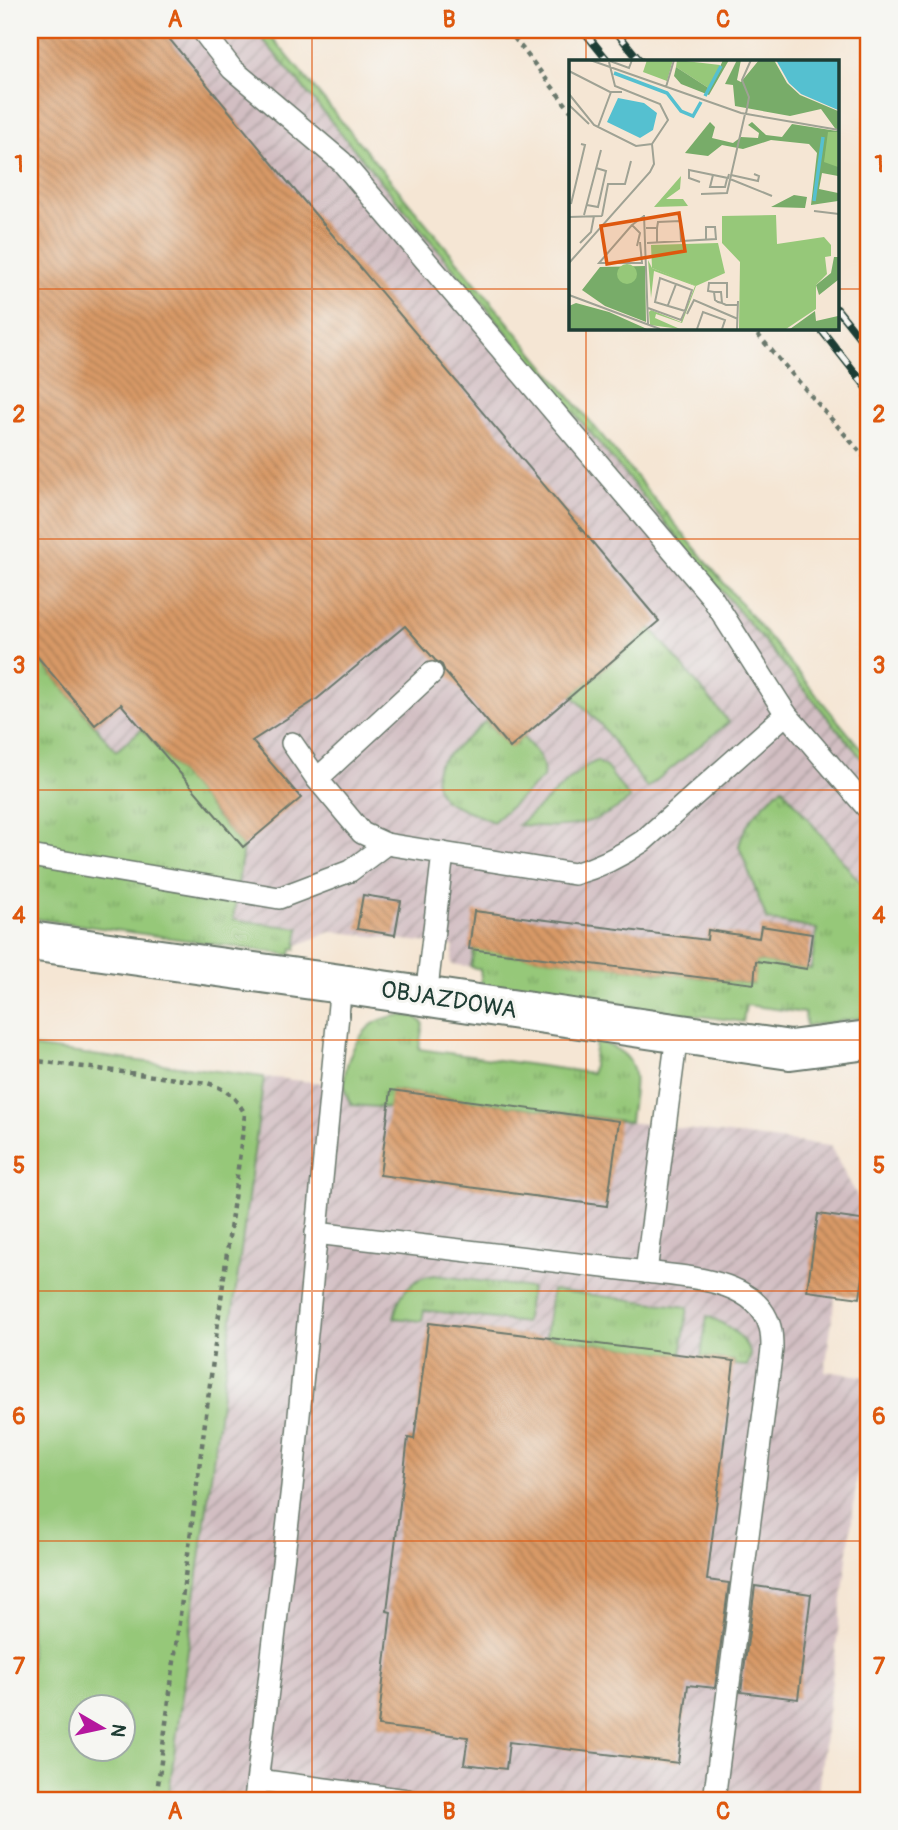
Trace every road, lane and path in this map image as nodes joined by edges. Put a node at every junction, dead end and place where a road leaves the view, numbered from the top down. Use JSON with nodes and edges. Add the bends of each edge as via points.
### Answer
{"nodes":[{"id":1,"x":202,"y":30,"type":"edge"},
{"id":2,"x":508,"y":30,"type":"edge"},
{"id":3,"x":569,"y":108,"type":"edge"},
{"id":4,"x":753,"y":329,"type":"edge"},
{"id":5,"x":868,"y":461,"type":"edge"},
{"id":6,"x":432,"y":673,"type":"dead end"},
{"id":7,"x":786,"y":714,"type":"junction"},
{"id":8,"x":292,"y":743,"type":"dead end"},
{"id":9,"x":317,"y":779,"type":"junction"},
{"id":10,"x":868,"y":809,"type":"edge"},
{"id":11,"x":386,"y":844,"type":"junction"},
{"id":12,"x":443,"y":853,"type":"junction"},
{"id":13,"x":30,"y":856,"type":"edge"},
{"id":14,"x":30,"y":941,"type":"edge"},
{"id":15,"x":341,"y":984,"type":"junction"},
{"id":16,"x":426,"y":997,"type":"junction"},
{"id":17,"x":677,"y":1034,"type":"junction"},
{"id":18,"x":868,"y":1040,"type":"edge"},
{"id":19,"x":30,"y":1060,"type":"edge"},
{"id":20,"x":316,"y":1234,"type":"junction"},
{"id":21,"x":646,"y":1272,"type":"junction"},
{"id":22,"x":256,"y":1790,"type":"edge"},
{"id":23,"x":156,"y":1800,"type":"edge"},
{"id":24,"x":407,"y":1800,"type":"edge"},
{"id":25,"x":714,"y":1800,"type":"edge"}],
"edges":[{"from":1,"to":7,"type":"lane","via":[[232,69],[342,162],[711,596]]},
{"from":2,"to":3,"type":"path"},
{"from":4,"to":5,"type":"path"},
{"from":6,"to":9,"type":"lane"},
{"from":7,"to":10,"type":"lane"},
{"from":7,"to":12,"type":"lane","via":[[643,841],[597,868],[574,874]]},
{"from":8,"to":9,"type":"lane"},
{"from":9,"to":11,"type":"lane","via":[[362,833]]},
{"from":11,"to":12,"type":"lane"},
{"from":11,"to":13,"type":"lane","via":[[350,871],[279,898]]},
{"from":12,"to":16,"type":"lane"},
{"from":14,"to":15,"type":"street","name":"OBJAZDOWA"},
{"from":15,"to":16,"type":"street","name":"OBJAZDOWA"},
{"from":15,"to":20,"type":"lane"},
{"from":16,"to":17,"type":"street","name":"OBJAZDOWA"},
{"from":17,"to":18,"type":"street","name":"OBJAZDOWA","via":[[790,1050]]},
{"from":17,"to":21,"type":"lane"},
{"from":19,"to":23,"type":"path","via":[[207,1083],[236,1097],[245,1114]]},
{"from":20,"to":21,"type":"lane"},
{"from":20,"to":22,"type":"lane"},
{"from":21,"to":25,"type":"lane","via":[[719,1282],[750,1299],[770,1327],[772,1349]]},
{"from":22,"to":24,"type":"lane"}]}
